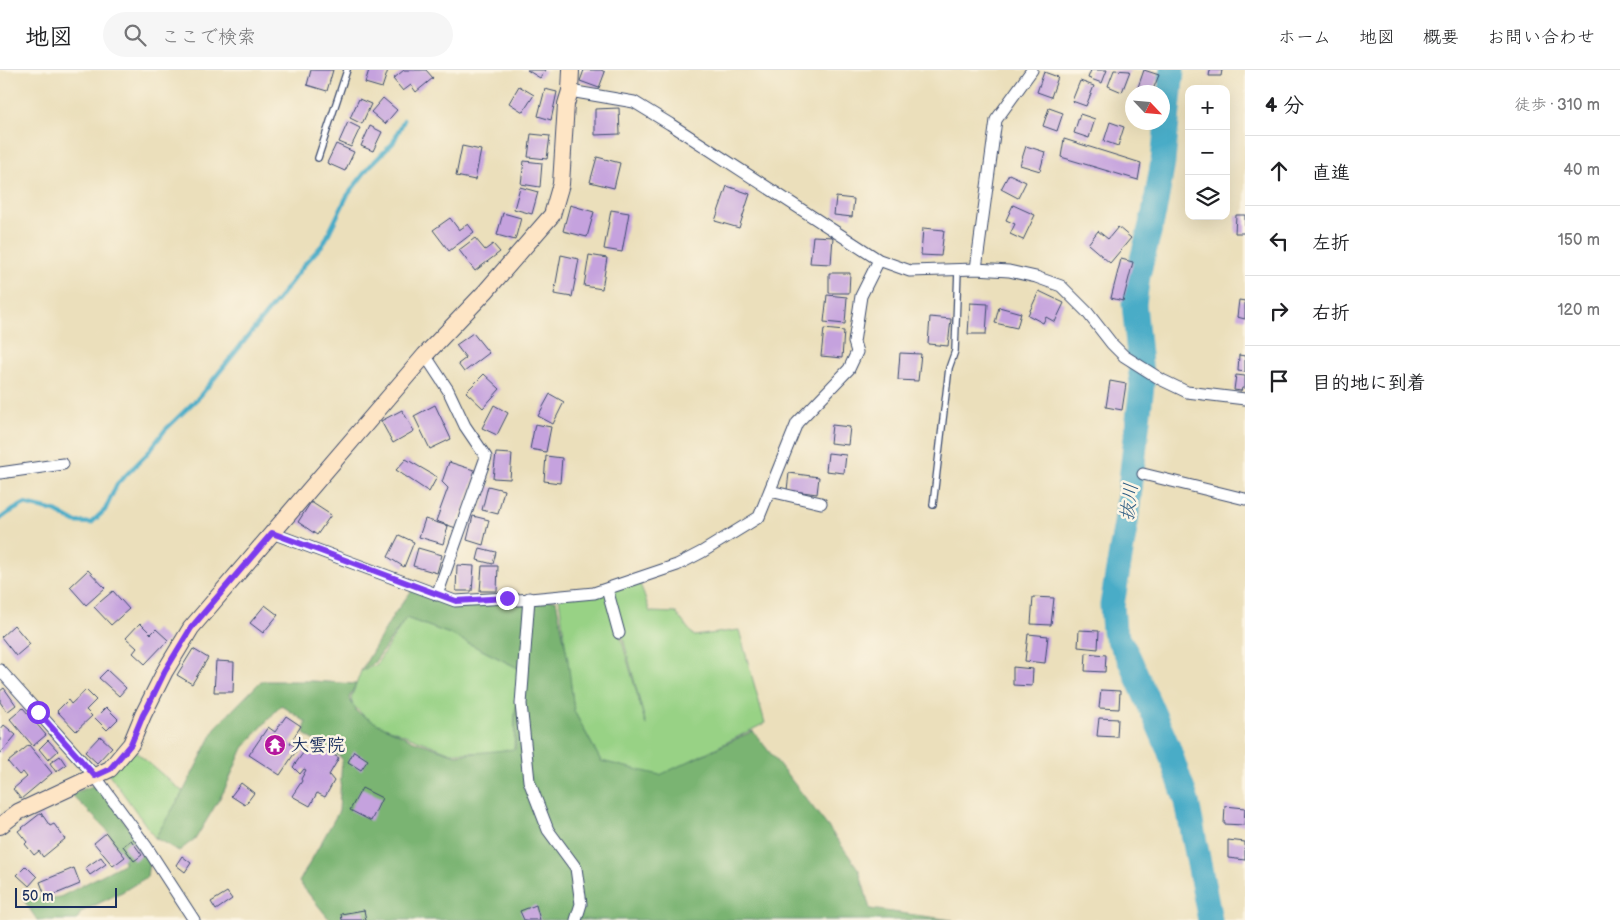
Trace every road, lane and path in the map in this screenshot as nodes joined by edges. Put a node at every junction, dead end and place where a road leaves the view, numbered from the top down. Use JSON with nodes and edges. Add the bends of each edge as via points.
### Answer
{"nodes":[{"id":1,"x":347,"y":70,"type":"edge"},
{"id":2,"x":1032,"y":70,"type":"edge"},
{"id":3,"x":570,"y":71,"type":"edge"},
{"id":4,"x":570,"y":91,"type":"junction"},
{"id":5,"x":318,"y":158,"type":"dead end"},
{"id":6,"x":879,"y":260,"type":"junction"},
{"id":7,"x":976,"y":269,"type":"junction"},
{"id":8,"x":958,"y":270,"type":"junction"},
{"id":9,"x":425,"y":355,"type":"junction"},
{"id":10,"x":1245,"y":399,"type":"edge"},
{"id":11,"x":63,"y":464,"type":"dead end"},
{"id":12,"x":0,"y":473,"type":"edge"},
{"id":13,"x":1143,"y":474,"type":"dead end"},
{"id":14,"x":770,"y":491,"type":"junction"},
{"id":15,"x":1245,"y":499,"type":"edge"},
{"id":16,"x":821,"y":503,"type":"dead end"},
{"id":17,"x":933,"y":505,"type":"dead end"},
{"id":18,"x":272,"y":533,"type":"junction"},
{"id":19,"x":607,"y":588,"type":"junction"},
{"id":20,"x":437,"y":595,"type":"junction"},
{"id":21,"x":530,"y":598,"type":"junction"},
{"id":22,"x":619,"y":633,"type":"dead end"},
{"id":23,"x":0,"y":670,"type":"edge"},
{"id":24,"x":95,"y":776,"type":"junction"},
{"id":25,"x":0,"y":826,"type":"edge"},
{"id":26,"x":194,"y":920,"type":"edge"},
{"id":27,"x":576,"y":920,"type":"edge"}],
"edges":[{"from":1,"to":5,"type":"lane"},
{"from":2,"to":7,"type":"street","via":[[996,120]]},
{"from":3,"to":4,"type":"street"},
{"from":4,"to":6,"type":"street","via":[[634,102]]},
{"from":4,"to":9,"type":"street","via":[[566,104],[561,184],[552,215]]},
{"from":6,"to":8,"type":"street","via":[[910,271]]},
{"from":6,"to":14,"type":"street","via":[[861,296],[854,342],[857,352],[849,369],[798,423]]},
{"from":7,"to":8,"type":"street"},
{"from":7,"to":10,"type":"street","via":[[1008,271],[1062,286],[1124,356],[1162,380],[1187,392]]},
{"from":8,"to":17,"type":"lane","via":[[954,351],[949,368]]},
{"from":9,"to":18,"type":"street"},
{"from":9,"to":20,"type":"street","via":[[486,457]]},
{"from":11,"to":12,"type":"street"},
{"from":13,"to":15,"type":"street"},
{"from":14,"to":16,"type":"street"},
{"from":14,"to":19,"type":"street","via":[[759,517],[702,552],[677,565]]},
{"from":18,"to":20,"type":"street"},
{"from":18,"to":24,"type":"street","via":[[191,628],[165,671],[131,744],[110,769]]},
{"from":19,"to":21,"type":"street","via":[[594,593]]},
{"from":19,"to":22,"type":"street"},
{"from":20,"to":21,"type":"street","via":[[456,601]]},
{"from":21,"to":27,"type":"street","via":[[521,704],[529,781],[548,830],[576,868],[581,904]]},
{"from":23,"to":24,"type":"street"},
{"from":24,"to":25,"type":"street","via":[[18,812]]},
{"from":24,"to":26,"type":"street"}]}
